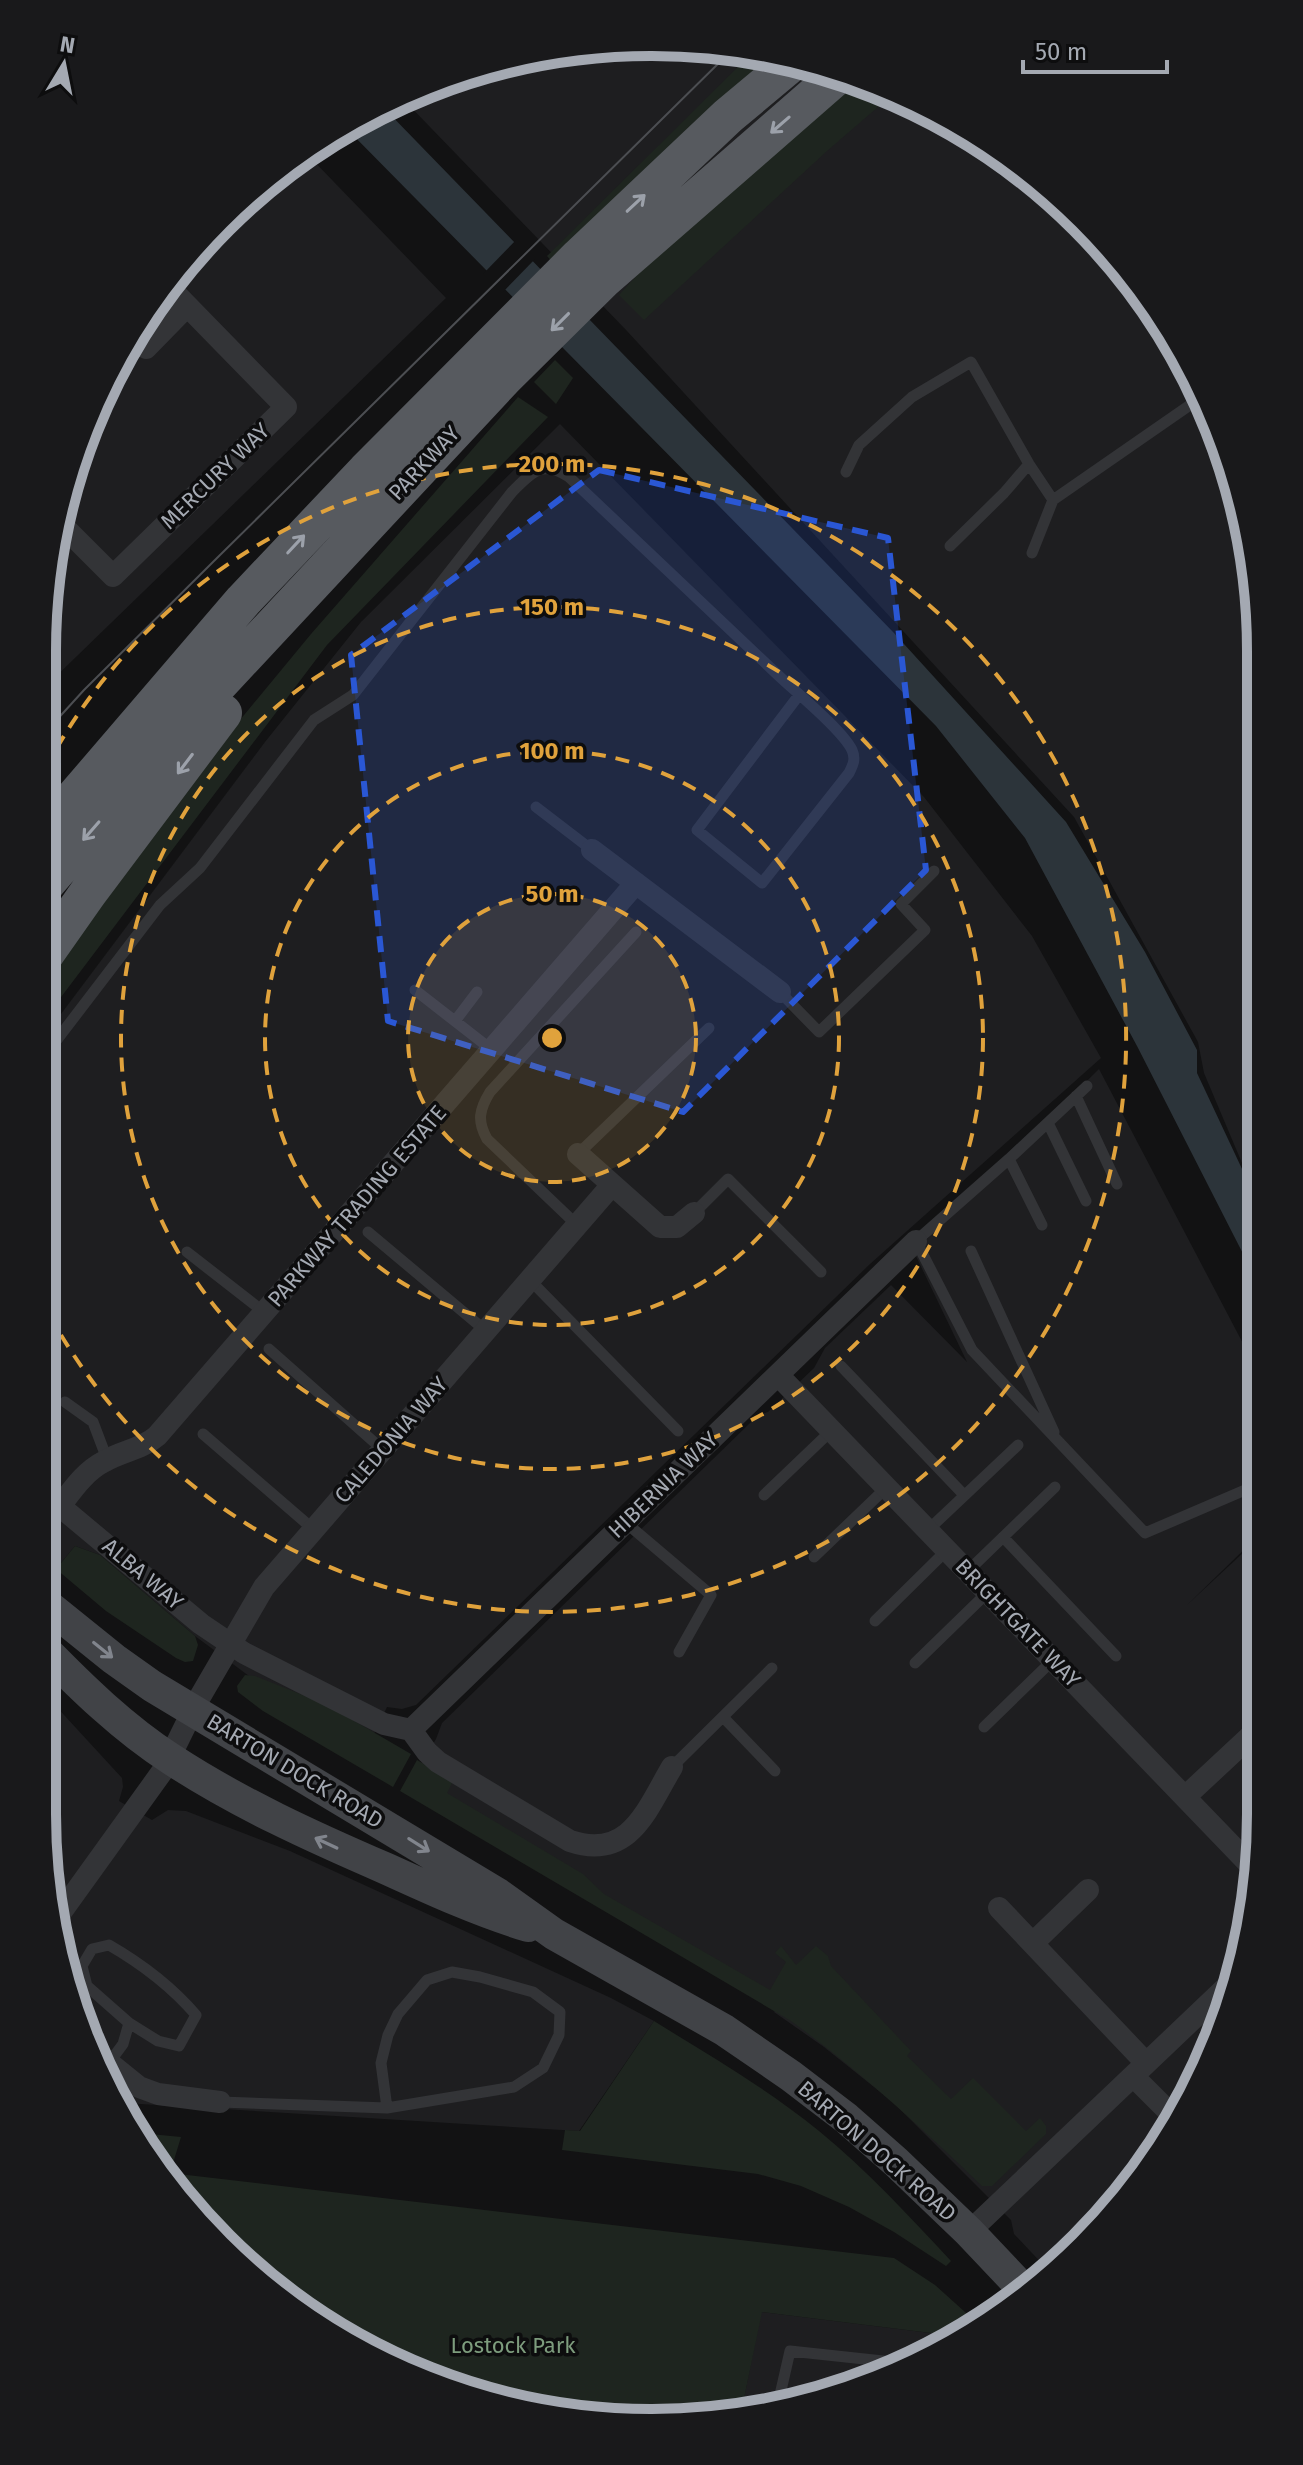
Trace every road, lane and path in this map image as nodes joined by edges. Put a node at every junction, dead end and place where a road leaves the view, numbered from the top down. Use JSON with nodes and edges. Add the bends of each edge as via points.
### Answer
{"nodes":[{"id":1,"x":783,"y":70,"type":"edge"},
{"id":2,"x":828,"y":83,"type":"edge"},
{"id":3,"x":591,"y":268,"type":"junction"},
{"id":4,"x":175,"y":294,"type":"edge"},
{"id":5,"x":187,"y":306,"type":"junction"},
{"id":6,"x":146,"y":348,"type":"dead end"},
{"id":7,"x":505,"y":354,"type":"junction"},
{"id":8,"x":1193,"y":403,"type":"edge"},
{"id":9,"x":1029,"y":464,"type":"junction"},
{"id":10,"x":846,"y":472,"type":"dead end"},
{"id":11,"x":1053,"y":500,"type":"junction"},
{"id":12,"x":368,"y":524,"type":"junction"},
{"id":13,"x":68,"y":531,"type":"edge"},
{"id":14,"x":950,"y":546,"type":"dead end"},
{"id":15,"x":1032,"y":553,"type":"dead end"},
{"id":16,"x":243,"y":601,"type":"junction"},
{"id":17,"x":799,"y":695,"type":"junction"},
{"id":18,"x":56,"y":785,"type":"edge"},
{"id":19,"x":536,"y":807,"type":"dead end"},
{"id":20,"x":56,"y":819,"type":"edge"},
{"id":21,"x":592,"y":850,"type":"joint"},
{"id":22,"x":934,"y":871,"type":"dead end"},
{"id":23,"x":56,"y":872,"type":"edge"},
{"id":24,"x":636,"y":883,"type":"junction"},
{"id":25,"x":636,"y":932,"type":"dead end"},
{"id":26,"x":56,"y":939,"type":"edge"},
{"id":27,"x":415,"y":990,"type":"dead end"},
{"id":28,"x":477,"y":992,"type":"dead end"},
{"id":29,"x":780,"y":992,"type":"joint"},
{"id":30,"x":455,"y":1021,"type":"junction"},
{"id":31,"x":709,"y":1028,"type":"dead end"},
{"id":32,"x":56,"y":1041,"type":"edge"},
{"id":33,"x":493,"y":1051,"type":"junction"},
{"id":34,"x":1087,"y":1086,"type":"dead end"},
{"id":35,"x":1076,"y":1096,"type":"junction"},
{"id":36,"x":1048,"y":1123,"type":"junction"},
{"id":37,"x":578,"y":1154,"type":"joint"},
{"id":38,"x":1009,"y":1159,"type":"junction"},
{"id":39,"x":1117,"y":1184,"type":"dead end"},
{"id":40,"x":611,"y":1186,"type":"junction"},
{"id":41,"x":1086,"y":1201,"type":"dead end"},
{"id":42,"x":694,"y":1213,"type":"joint"},
{"id":43,"x":577,"y":1225,"type":"junction"},
{"id":44,"x":1042,"y":1225,"type":"dead end"},
{"id":45,"x":368,"y":1232,"type":"dead end"},
{"id":46,"x":916,"y":1241,"type":"junction"},
{"id":47,"x":971,"y":1251,"type":"dead end"},
{"id":48,"x":187,"y":1252,"type":"dead end"},
{"id":49,"x":821,"y":1272,"type":"dead end"},
{"id":50,"x":530,"y":1280,"type":"junction"},
{"id":51,"x":264,"y":1312,"type":"junction"},
{"id":52,"x":486,"y":1331,"type":"junction"},
{"id":53,"x":269,"y":1349,"type":"dead end"},
{"id":54,"x":841,"y":1366,"type":"dead end"},
{"id":55,"x":778,"y":1375,"type":"junction"},
{"id":56,"x":65,"y":1402,"type":"dead end"},
{"id":57,"x":832,"y":1430,"type":"junction"},
{"id":58,"x":678,"y":1431,"type":"dead end"},
{"id":59,"x":203,"y":1434,"type":"dead end"},
{"id":60,"x":1058,"y":1441,"type":"junction"},
{"id":61,"x":1018,"y":1445,"type":"dead end"},
{"id":62,"x":383,"y":1450,"type":"junction"},
{"id":63,"x":107,"y":1459,"type":"junction"},
{"id":64,"x":887,"y":1487,"type":"junction"},
{"id":65,"x":1055,"y":1487,"type":"dead end"},
{"id":66,"x":1247,"y":1489,"type":"edge"},
{"id":67,"x":764,"y":1495,"type":"dead end"},
{"id":68,"x":964,"y":1495,"type":"junction"},
{"id":69,"x":56,"y":1499,"type":"edge"},
{"id":70,"x":56,"y":1505,"type":"edge"},
{"id":71,"x":625,"y":1522,"type":"junction"},
{"id":72,"x":313,"y":1529,"type":"junction"},
{"id":73,"x":928,"y":1530,"type":"junction"},
{"id":74,"x":1003,"y":1537,"type":"junction"},
{"id":75,"x":947,"y":1550,"type":"junction"},
{"id":76,"x":814,"y":1557,"type":"dead end"},
{"id":77,"x":968,"y":1571,"type":"junction"},
{"id":78,"x":988,"y":1592,"type":"junction"},
{"id":79,"x":56,"y":1612,"type":"edge"},
{"id":80,"x":875,"y":1621,"type":"dead end"},
{"id":81,"x":230,"y":1644,"type":"junction"},
{"id":82,"x":679,"y":1652,"type":"dead end"},
{"id":83,"x":1116,"y":1656,"type":"dead end"},
{"id":84,"x":1053,"y":1660,"type":"junction"},
{"id":85,"x":56,"y":1661,"type":"edge"},
{"id":86,"x":915,"y":1663,"type":"dead end"},
{"id":87,"x":772,"y":1668,"type":"dead end"},
{"id":88,"x":193,"y":1711,"type":"junction"},
{"id":89,"x":723,"y":1717,"type":"junction"},
{"id":90,"x":984,"y":1727,"type":"dead end"},
{"id":91,"x":411,"y":1730,"type":"junction"},
{"id":92,"x":1247,"y":1739,"type":"edge"},
{"id":93,"x":170,"y":1758,"type":"junction"},
{"id":94,"x":672,"y":1767,"type":"joint"},
{"id":95,"x":775,"y":1771,"type":"dead end"},
{"id":96,"x":1185,"y":1797,"type":"junction"},
{"id":97,"x":1245,"y":1860,"type":"edge"},
{"id":98,"x":1088,"y":1890,"type":"dead end"},
{"id":99,"x":64,"y":1908,"type":"edge"},
{"id":100,"x":999,"y":1908,"type":"dead end"},
{"id":101,"x":554,"y":1934,"type":"junction"},
{"id":102,"x":1033,"y":1943,"type":"junction"},
{"id":103,"x":1218,"y":1995,"type":"edge"},
{"id":104,"x":129,"y":2023,"type":"junction"},
{"id":105,"x":107,"y":2055,"type":"edge"},
{"id":106,"x":112,"y":2065,"type":"edge"},
{"id":107,"x":1139,"y":2070,"type":"junction"},
{"id":108,"x":220,"y":2102,"type":"joint"},
{"id":109,"x":387,"y":2108,"type":"junction"},
{"id":110,"x":1168,"y":2109,"type":"edge"},
{"id":111,"x":969,"y":2232,"type":"junction"},
{"id":112,"x":1017,"y":2283,"type":"edge"},
{"id":113,"x":885,"y":2361,"type":"edge"},
{"id":114,"x":780,"y":2395,"type":"edge"}],
"edges":[{"from":3,"to":1,"type":"highway","name":"PARKWAY","one_way":true,"via":[[728,116]]},
{"from":2,"to":3,"type":"highway","name":"PARKWAY","one_way":true},
{"from":3,"to":7,"type":"highway","name":"PARKWAY"},
{"from":4,"to":5,"type":"street","name":"MERCURY WAY"},
{"from":5,"to":6,"type":"street"},
{"from":5,"to":13,"type":"street","name":"MERCURY WAY","via":[[286,407],[113,576]]},
{"from":7,"to":12,"type":"highway","name":"PARKWAY"},
{"from":16,"to":7,"type":"highway","name":"PARKWAY","one_way":true,"via":[[366,471]]},
{"from":8,"to":11,"type":"lane"},
{"from":9,"to":10,"type":"lane","via":[[971,362],[912,397],[859,445]]},
{"from":9,"to":11,"type":"lane"},
{"from":9,"to":14,"type":"lane"},
{"from":11,"to":15,"type":"lane"},
{"from":12,"to":23,"type":"highway","name":"PARKWAY","one_way":true,"via":[[200,704]]},
{"from":12,"to":26,"type":"highway","one_way":true},
{"from":16,"to":18,"type":"highway"},
{"from":16,"to":20,"type":"highway","name":"PARKWAY"},
{"from":17,"to":17,"type":"lane","via":[[837,732],[855,759],[762,883],[697,830]]},
{"from":17,"to":32,"type":"lane","via":[[569,477],[539,469],[512,492],[353,695],[314,720],[200,868],[160,905]]},
{"from":19,"to":21,"type":"lane"},
{"from":21,"to":24,"type":"street"},
{"from":22,"to":29,"type":"lane","via":[[901,904],[925,930],[819,1032]]},
{"from":24,"to":29,"type":"street"},
{"from":24,"to":33,"type":"street","name":"PARKWAY TRADING ESTATE"},
{"from":25,"to":43,"type":"lane","via":[[490,1092],[479,1117],[487,1139]]},
{"from":27,"to":30,"type":"lane"},
{"from":28,"to":30,"type":"lane"},
{"from":30,"to":33,"type":"lane"},
{"from":31,"to":37,"type":"lane"},
{"from":33,"to":51,"type":"street","name":"PARKWAY TRADING ESTATE"},
{"from":34,"to":35,"type":"lane"},
{"from":35,"to":36,"type":"lane"},
{"from":35,"to":39,"type":"lane"},
{"from":36,"to":38,"type":"lane"},
{"from":36,"to":41,"type":"lane"},
{"from":37,"to":40,"type":"street"},
{"from":38,"to":44,"type":"lane"},
{"from":38,"to":46,"type":"lane"},
{"from":40,"to":42,"type":"street","via":[[660,1227],[677,1227]]},
{"from":40,"to":43,"type":"street","name":"CALEDONIA WAY"},
{"from":42,"to":49,"type":"lane","via":[[728,1179]]},
{"from":43,"to":50,"type":"street","name":"CALEDONIA WAY"},
{"from":45,"to":52,"type":"lane"},
{"from":46,"to":55,"type":"street","name":"HIBERNIA WAY"},
{"from":46,"to":60,"type":"lane","via":[[972,1350]]},
{"from":47,"to":60,"type":"lane"},
{"from":48,"to":51,"type":"lane"},
{"from":50,"to":52,"type":"street","name":"CALEDONIA WAY"},
{"from":50,"to":58,"type":"lane"},
{"from":51,"to":63,"type":"street","name":"PARKWAY TRADING ESTATE","via":[[157,1436]]},
{"from":52,"to":62,"type":"street","name":"CALEDONIA WAY"},
{"from":53,"to":62,"type":"lane"},
{"from":54,"to":68,"type":"lane"},
{"from":55,"to":57,"type":"street","name":"BRIGHTGATE WAY"},
{"from":55,"to":71,"type":"street","name":"HIBERNIA WAY"},
{"from":56,"to":63,"type":"lane","via":[[93,1422]]},
{"from":57,"to":64,"type":"street","name":"BRIGHTGATE WAY"},
{"from":57,"to":67,"type":"lane"},
{"from":59,"to":72,"type":"lane"},
{"from":60,"to":66,"type":"lane","via":[[1145,1533]]},
{"from":61,"to":68,"type":"lane"},
{"from":62,"to":72,"type":"street","name":"CALEDONIA WAY"},
{"from":63,"to":69,"type":"street","name":"PARKWAY TRADING ESTATE"},
{"from":64,"to":73,"type":"street","name":"BRIGHTGATE WAY"},
{"from":64,"to":76,"type":"lane"},
{"from":65,"to":74,"type":"lane"},
{"from":68,"to":73,"type":"lane"},
{"from":70,"to":81,"type":"street","name":"ALBA WAY"},
{"from":71,"to":82,"type":"lane","via":[[711,1595]]},
{"from":71,"to":91,"type":"street","name":"HIBERNIA WAY"},
{"from":72,"to":81,"type":"street","name":"CALEDONIA WAY","via":[[256,1597]]},
{"from":73,"to":75,"type":"street","name":"BRIGHTGATE WAY"},
{"from":74,"to":77,"type":"lane"},
{"from":74,"to":83,"type":"lane"},
{"from":75,"to":77,"type":"street","name":"BRIGHTGATE WAY"},
{"from":75,"to":80,"type":"lane"},
{"from":77,"to":78,"type":"street","name":"BRIGHTGATE WAY"},
{"from":78,"to":84,"type":"street","name":"BRIGHTGATE WAY"},
{"from":78,"to":86,"type":"lane"},
{"from":79,"to":88,"type":"main road","name":"BARTON DOCK ROAD","one_way":true},
{"from":81,"to":88,"type":"street","name":"CALEDONIA WAY"},
{"from":81,"to":91,"type":"street","via":[[384,1724]]},
{"from":84,"to":90,"type":"lane"},
{"from":84,"to":96,"type":"street","name":"BRIGHTGATE WAY"},
{"from":85,"to":93,"type":"main road","name":"BARTON DOCK ROAD"},
{"from":87,"to":89,"type":"lane"},
{"from":88,"to":93,"type":"street","name":"CALEDONIA WAY"},
{"from":88,"to":101,"type":"main road","name":"BARTON DOCK ROAD","one_way":true,"via":[[498,1894]]},
{"from":89,"to":94,"type":"lane"},
{"from":89,"to":95,"type":"lane"},
{"from":91,"to":94,"type":"street","via":[[452,1772],[586,1846],[607,1845],[632,1832]]},
{"from":92,"to":96,"type":"street"},
{"from":93,"to":99,"type":"street","name":"CALEDONIA WAY"},
{"from":101,"to":93,"type":"main road","name":"BARTON DOCK ROAD","one_way":true,"via":[[490,1914],[327,1844]]},
{"from":96,"to":97,"type":"street","name":"BRIGHTGATE WAY"},
{"from":98,"to":102,"type":"street"},
{"from":100,"to":102,"type":"street"},
{"from":101,"to":111,"type":"main road","name":"BARTON DOCK ROAD","via":[[724,2030],[791,2076],[846,2118]]},
{"from":102,"to":107,"type":"street"},
{"from":103,"to":107,"type":"street"},
{"from":104,"to":104,"type":"lane","via":[[87,1986],[82,1966],[92,1949],[109,1945],[132,1958],[196,2015],[179,2046],[158,2041]]},
{"from":104,"to":105,"type":"lane","via":[[123,2044]]},
{"from":106,"to":108,"type":"street","via":[[139,2087],[158,2094]]},
{"from":107,"to":110,"type":"street"},
{"from":107,"to":111,"type":"street"},
{"from":108,"to":109,"type":"lane"},
{"from":109,"to":109,"type":"lane","via":[[514,2087],[543,2068],[559,2035],[560,2012],[533,1992],[480,1977],[452,1972],[427,1980],[388,2035],[381,2063]]},
{"from":111,"to":112,"type":"main road","name":"BARTON DOCK ROAD"},
{"from":113,"to":114,"type":"lane","via":[[790,2351]]}]}
